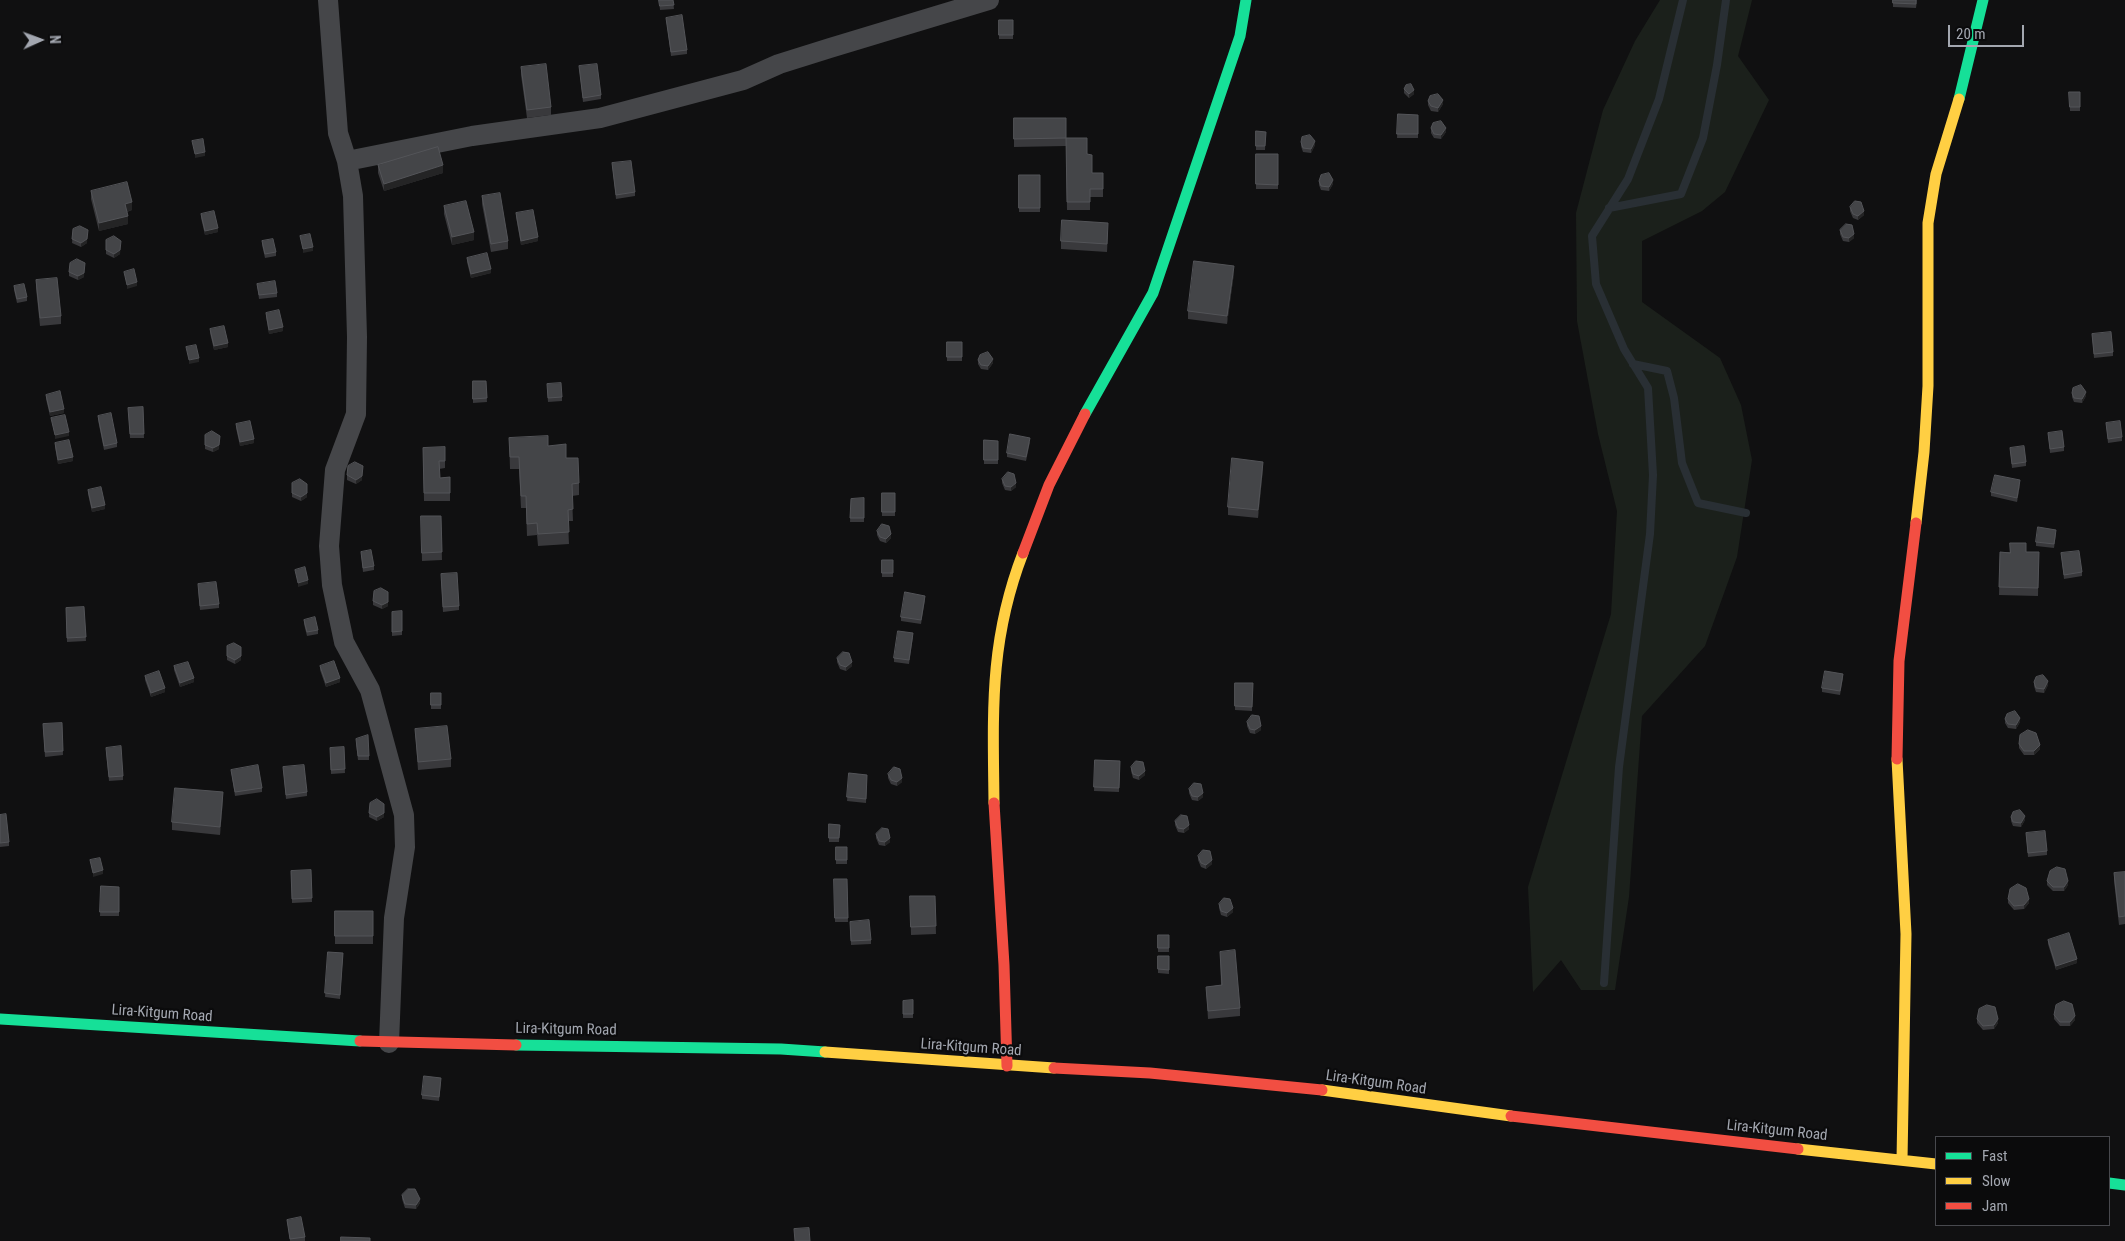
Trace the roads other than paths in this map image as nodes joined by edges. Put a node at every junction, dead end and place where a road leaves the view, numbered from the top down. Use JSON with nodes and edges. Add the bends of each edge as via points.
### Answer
{"nodes":[{"id":1,"x":328,"y":0,"type":"edge"},
{"id":2,"x":989,"y":0,"type":"edge"},
{"id":3,"x":1246,"y":0,"type":"edge"},
{"id":4,"x":1983,"y":0,"type":"edge"},
{"id":5,"x":347,"y":161,"type":"junction"},
{"id":6,"x":0,"y":1019,"type":"edge"},
{"id":7,"x":389,"y":1043,"type":"junction"},
{"id":8,"x":1007,"y":1066,"type":"junction"},
{"id":9,"x":1902,"y":1160,"type":"junction"},
{"id":10,"x":1935,"y":1164,"type":"edge"},
{"id":11,"x":2110,"y":1183,"type":"edge"},
{"id":12,"x":2125,"y":1185,"type":"edge"}],
"edges":[{"from":1,"to":5,"type":"street","via":[[338,133]]},
{"from":2,"to":5,"type":"street","via":[[804,56],[743,80],[609,116],[472,136]]},
{"from":3,"to":8,"type":"street","via":[[1240,36],[1153,293],[1074,432],[1049,486],[1011,584],[999,633],[993,716],[994,832],[1004,964]]},
{"from":4,"to":9,"type":"street","via":[[1936,174],[1928,223],[1928,386],[1924,452],[1899,661],[1897,786],[1906,934]]},
{"from":5,"to":7,"type":"street","via":[[353,196],[358,395],[351,428],[335,470],[329,546],[332,585],[344,642],[370,690],[404,815],[405,847],[394,918]]},
{"from":6,"to":7,"type":"street","name":"Lira-Kitgum Road"},
{"from":7,"to":8,"type":"street","name":"Lira-Kitgum Road","via":[[781,1049]]},
{"from":8,"to":9,"type":"street","name":"Lira-Kitgum Road","via":[[1150,1073],[1290,1086],[1553,1122]]},
{"from":9,"to":10,"type":"street","name":"Lira-Kitgum Road"},
{"from":11,"to":12,"type":"street"}]}
